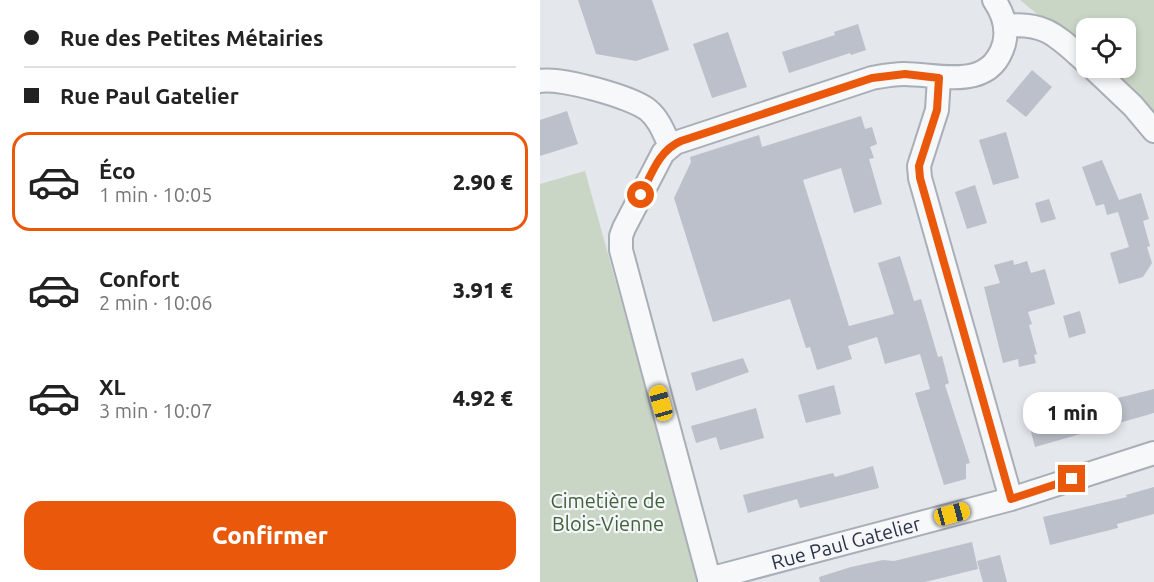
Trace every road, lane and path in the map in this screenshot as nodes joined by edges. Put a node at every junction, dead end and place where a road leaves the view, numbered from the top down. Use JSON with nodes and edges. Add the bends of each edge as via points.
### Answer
{"nodes":[{"id":1,"x":994,"y":0,"type":"edge"},
{"id":2,"x":1005,"y":26,"type":"junction"},
{"id":3,"x":1076,"y":54,"type":"edge"},
{"id":4,"x":939,"y":78,"type":"junction"},
{"id":5,"x":1103,"y":78,"type":"edge"},
{"id":6,"x":540,"y":81,"type":"edge"},
{"id":7,"x":1154,"y":131,"type":"edge"},
{"id":8,"x":670,"y":146,"type":"junction"},
{"id":9,"x":1154,"y":453,"type":"edge"},
{"id":10,"x":1011,"y":499,"type":"junction"},
{"id":11,"x":710,"y":581,"type":"edge"}],
"edges":[{"from":1,"to":2,"type":"street"},
{"from":2,"to":3,"type":"street","via":[[1027,24],[1042,28]]},
{"from":2,"to":4,"type":"street","via":[[1002,50],[987,69],[965,78]]},
{"from":4,"to":8,"type":"street","via":[[905,74],[872,78]]},
{"from":4,"to":10,"type":"street","via":[[937,110],[919,166],[920,178]]},
{"from":5,"to":7,"type":"street"},
{"from":6,"to":8,"type":"street","via":[[573,83],[638,104],[660,124]]},
{"from":8,"to":11,"type":"street","via":[[658,161],[620,243]]},
{"from":9,"to":10,"type":"street","name":"Rue Paul Gatelier"},
{"from":10,"to":11,"type":"street","name":"Rue Paul Gatelier"}]}
